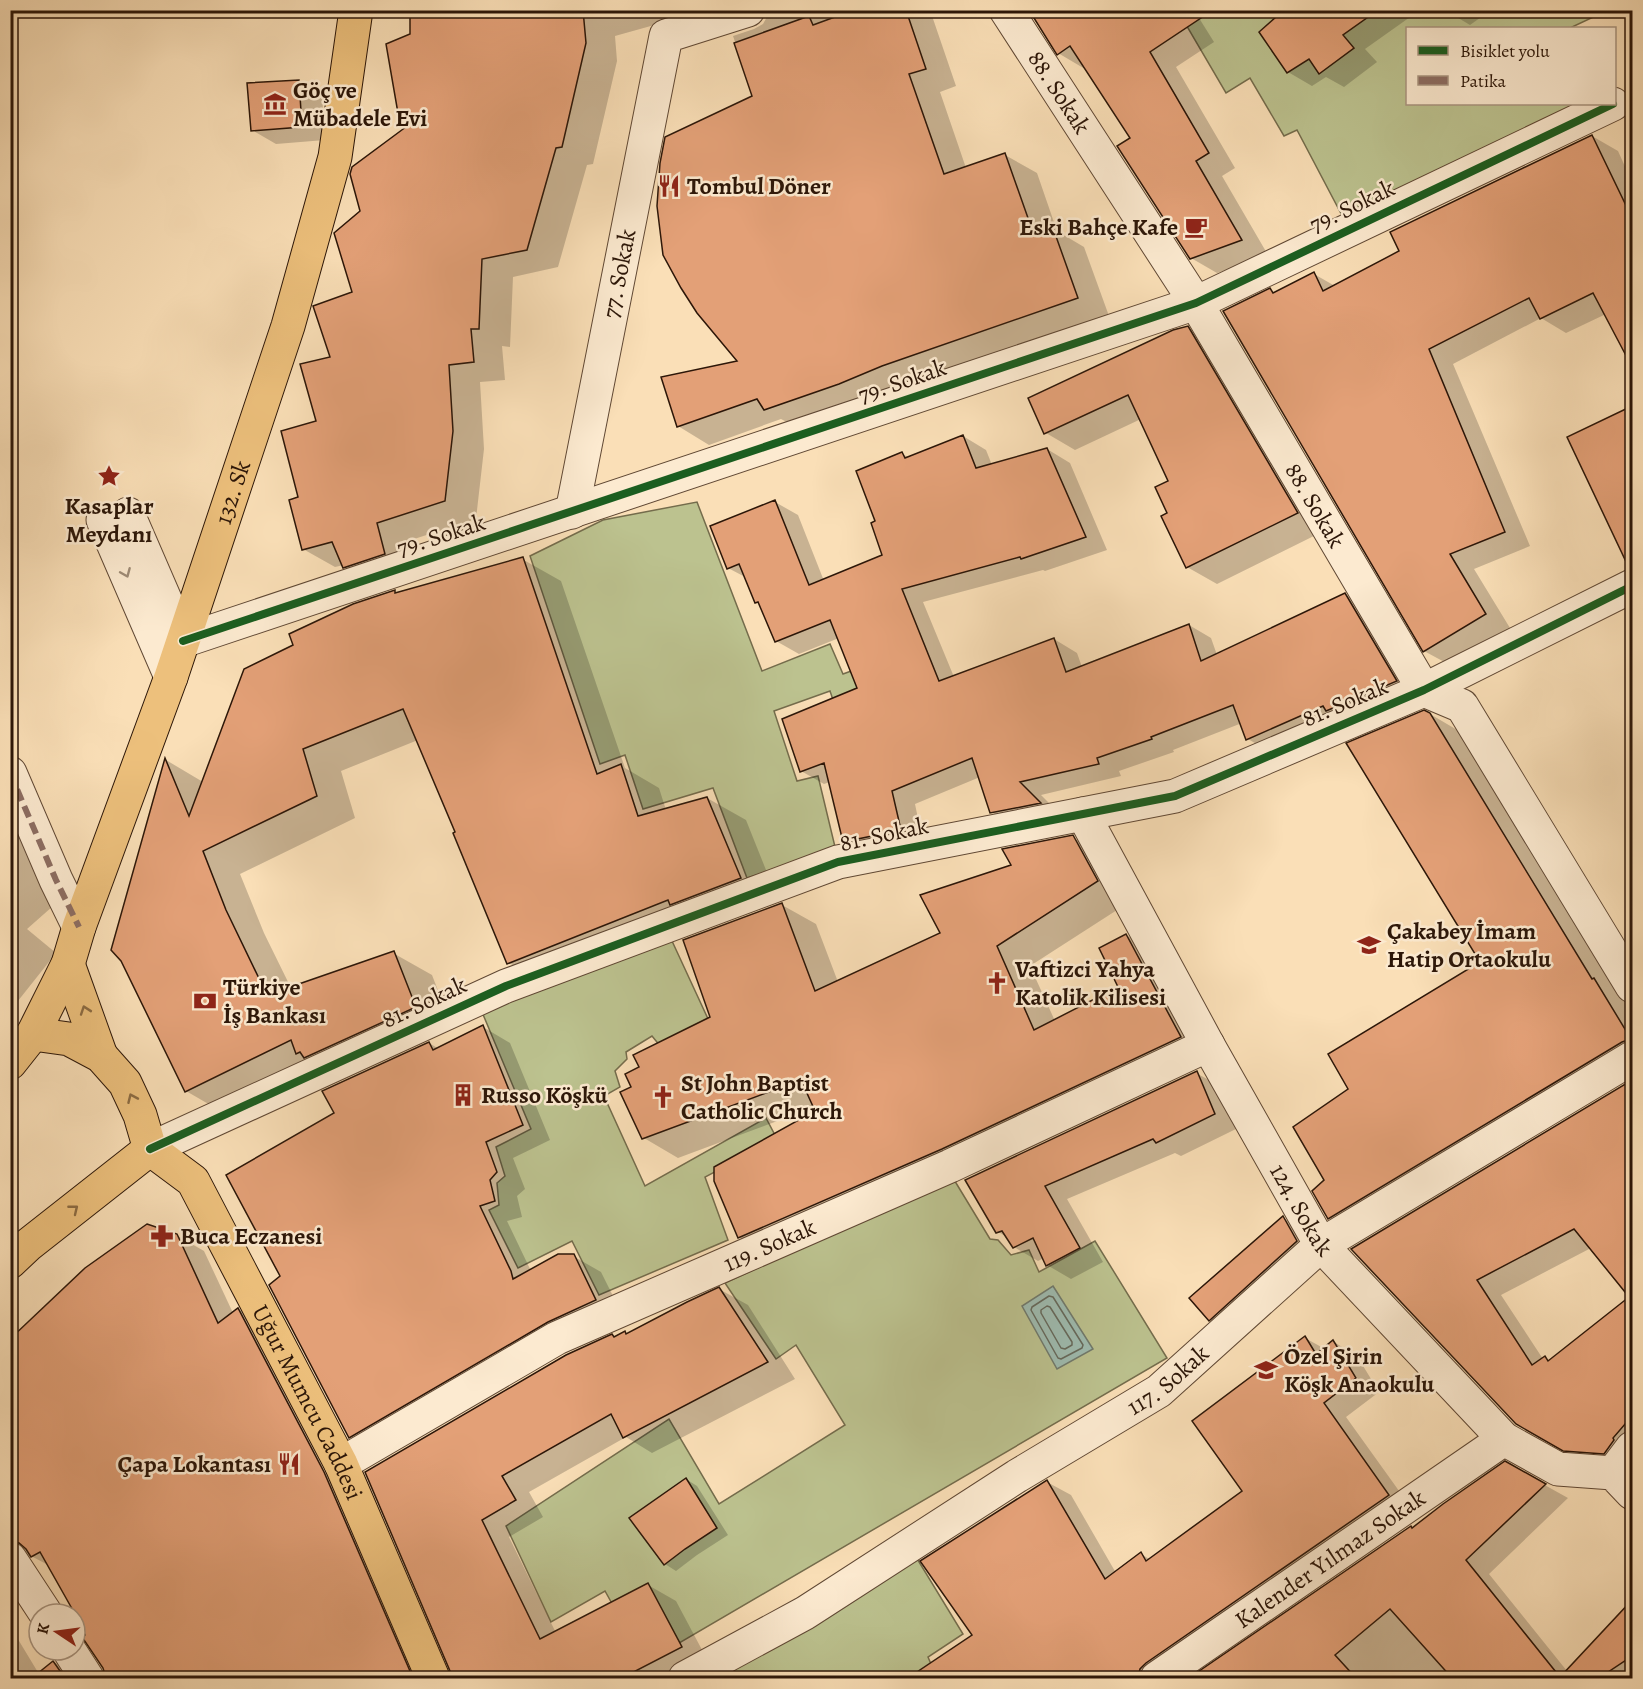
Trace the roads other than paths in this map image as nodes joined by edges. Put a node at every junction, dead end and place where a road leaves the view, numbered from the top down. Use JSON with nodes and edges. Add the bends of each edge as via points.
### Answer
{"nodes":[{"id":1,"x":356,"y":10,"type":"edge"},
{"id":2,"x":748,"y":10,"type":"edge"},
{"id":3,"x":1006,"y":10,"type":"edge"},
{"id":4,"x":1632,"y":94,"type":"edge"},
{"id":5,"x":1616,"y":102,"type":"edge"},
{"id":6,"x":1610,"y":105,"type":"edge"},
{"id":7,"x":1196,"y":303,"type":"junction"},
{"id":8,"x":572,"y":512,"type":"junction"},
{"id":9,"x":1632,"y":586,"type":"edge"},
{"id":10,"x":183,"y":641,"type":"junction"},
{"id":11,"x":171,"y":677,"type":"junction"},
{"id":12,"x":1424,"y":690,"type":"junction"},
{"id":13,"x":10,"y":773,"type":"edge"},
{"id":14,"x":1083,"y":814,"type":"junction"},
{"id":15,"x":79,"y":927,"type":"junction"},
{"id":16,"x":68,"y":964,"type":"junction"},
{"id":17,"x":1632,"y":986,"type":"edge"},
{"id":18,"x":33,"y":1035,"type":"junction"},
{"id":19,"x":1208,"y":1045,"type":"junction"},
{"id":20,"x":101,"y":1056,"type":"junction"},
{"id":21,"x":1632,"y":1058,"type":"edge"},
{"id":22,"x":10,"y":1063,"type":"edge"},
{"id":23,"x":150,"y":1149,"type":"junction"},
{"id":24,"x":1321,"y":1245,"type":"junction"},
{"id":25,"x":16,"y":1250,"type":"edge"},
{"id":26,"x":1504,"y":1439,"type":"junction"},
{"id":27,"x":341,"y":1464,"type":"junction"},
{"id":28,"x":1626,"y":1471,"type":"edge"},
{"id":29,"x":10,"y":1559,"type":"edge"},
{"id":30,"x":38,"y":1602,"type":"edge"},
{"id":31,"x":77,"y":1662,"type":"edge"},
{"id":32,"x":87,"y":1678,"type":"edge"},
{"id":33,"x":433,"y":1678,"type":"edge"},
{"id":34,"x":686,"y":1678,"type":"edge"},
{"id":35,"x":1157,"y":1678,"type":"edge"}],
"edges":[{"from":1,"to":10,"type":"main road","name":"132. Sk","via":[[332,168],[288,326]]},
{"from":2,"to":8,"type":"street","name":"77. Sokak","via":[[666,36]]},
{"from":3,"to":7,"type":"street","name":"88. Sokak"},
{"from":4,"to":5,"type":"street","name":"79. Sokak"},
{"from":6,"to":7,"type":"street","name":"79. Sokak"},
{"from":7,"to":8,"type":"street","name":"79. Sokak"},
{"from":7,"to":12,"type":"street","name":"88. Sokak"},
{"from":8,"to":10,"type":"street","name":"79. Sokak"},
{"from":9,"to":12,"type":"street","name":"81. Sokak"},
{"from":10,"to":11,"type":"main road","name":"132. Sk"},
{"from":10,"to":11,"type":"street","one_way":true,"via":[[115,517]]},
{"from":11,"to":15,"type":"main road","name":"132. Sk"},
{"from":12,"to":14,"type":"street","name":"81. Sokak","via":[[1175,796]]},
{"from":12,"to":17,"type":"street","via":[[1462,706]]},
{"from":13,"to":15,"type":"street"},
{"from":14,"to":19,"type":"street","name":"124. Sokak"},
{"from":14,"to":23,"type":"street","name":"81. Sokak","via":[[838,862],[506,986]]},
{"from":15,"to":16,"type":"main road","name":"132. Sk"},
{"from":16,"to":18,"type":"main road","name":"132. Sk"},
{"from":20,"to":16,"type":"main road","one_way":true},
{"from":18,"to":20,"type":"main road","via":[[69,1040]]},
{"from":18,"to":22,"type":"main road","name":"132. Sk"},
{"from":19,"to":24,"type":"street","name":"124. Sokak"},
{"from":19,"to":27,"type":"street","name":"119. Sokak","via":[[950,1166],[557,1338]]},
{"from":23,"to":20,"type":"main road","one_way":true,"via":[[125,1083]]},
{"from":21,"to":24,"type":"street","name":"117. Sokak"},
{"from":25,"to":23,"type":"main road","one_way":true},
{"from":23,"to":27,"type":"main road","name":"Uğur Mumcu Caddesi","via":[[194,1181]]},
{"from":24,"to":26,"type":"street","name":"124. Sokak"},
{"from":24,"to":34,"type":"street","name":"117. Sokak","via":[[1159,1391],[1017,1476],[805,1613]]},
{"from":26,"to":28,"type":"street","name":"124. Sokak","via":[[1558,1469]]},
{"from":26,"to":35,"type":"street","name":"Kalender Yılmaz Sokak"},
{"from":27,"to":33,"type":"main road","name":"Uğur Mumcu Caddesi"},
{"from":29,"to":30,"type":"street"},
{"from":31,"to":32,"type":"street"}]}
